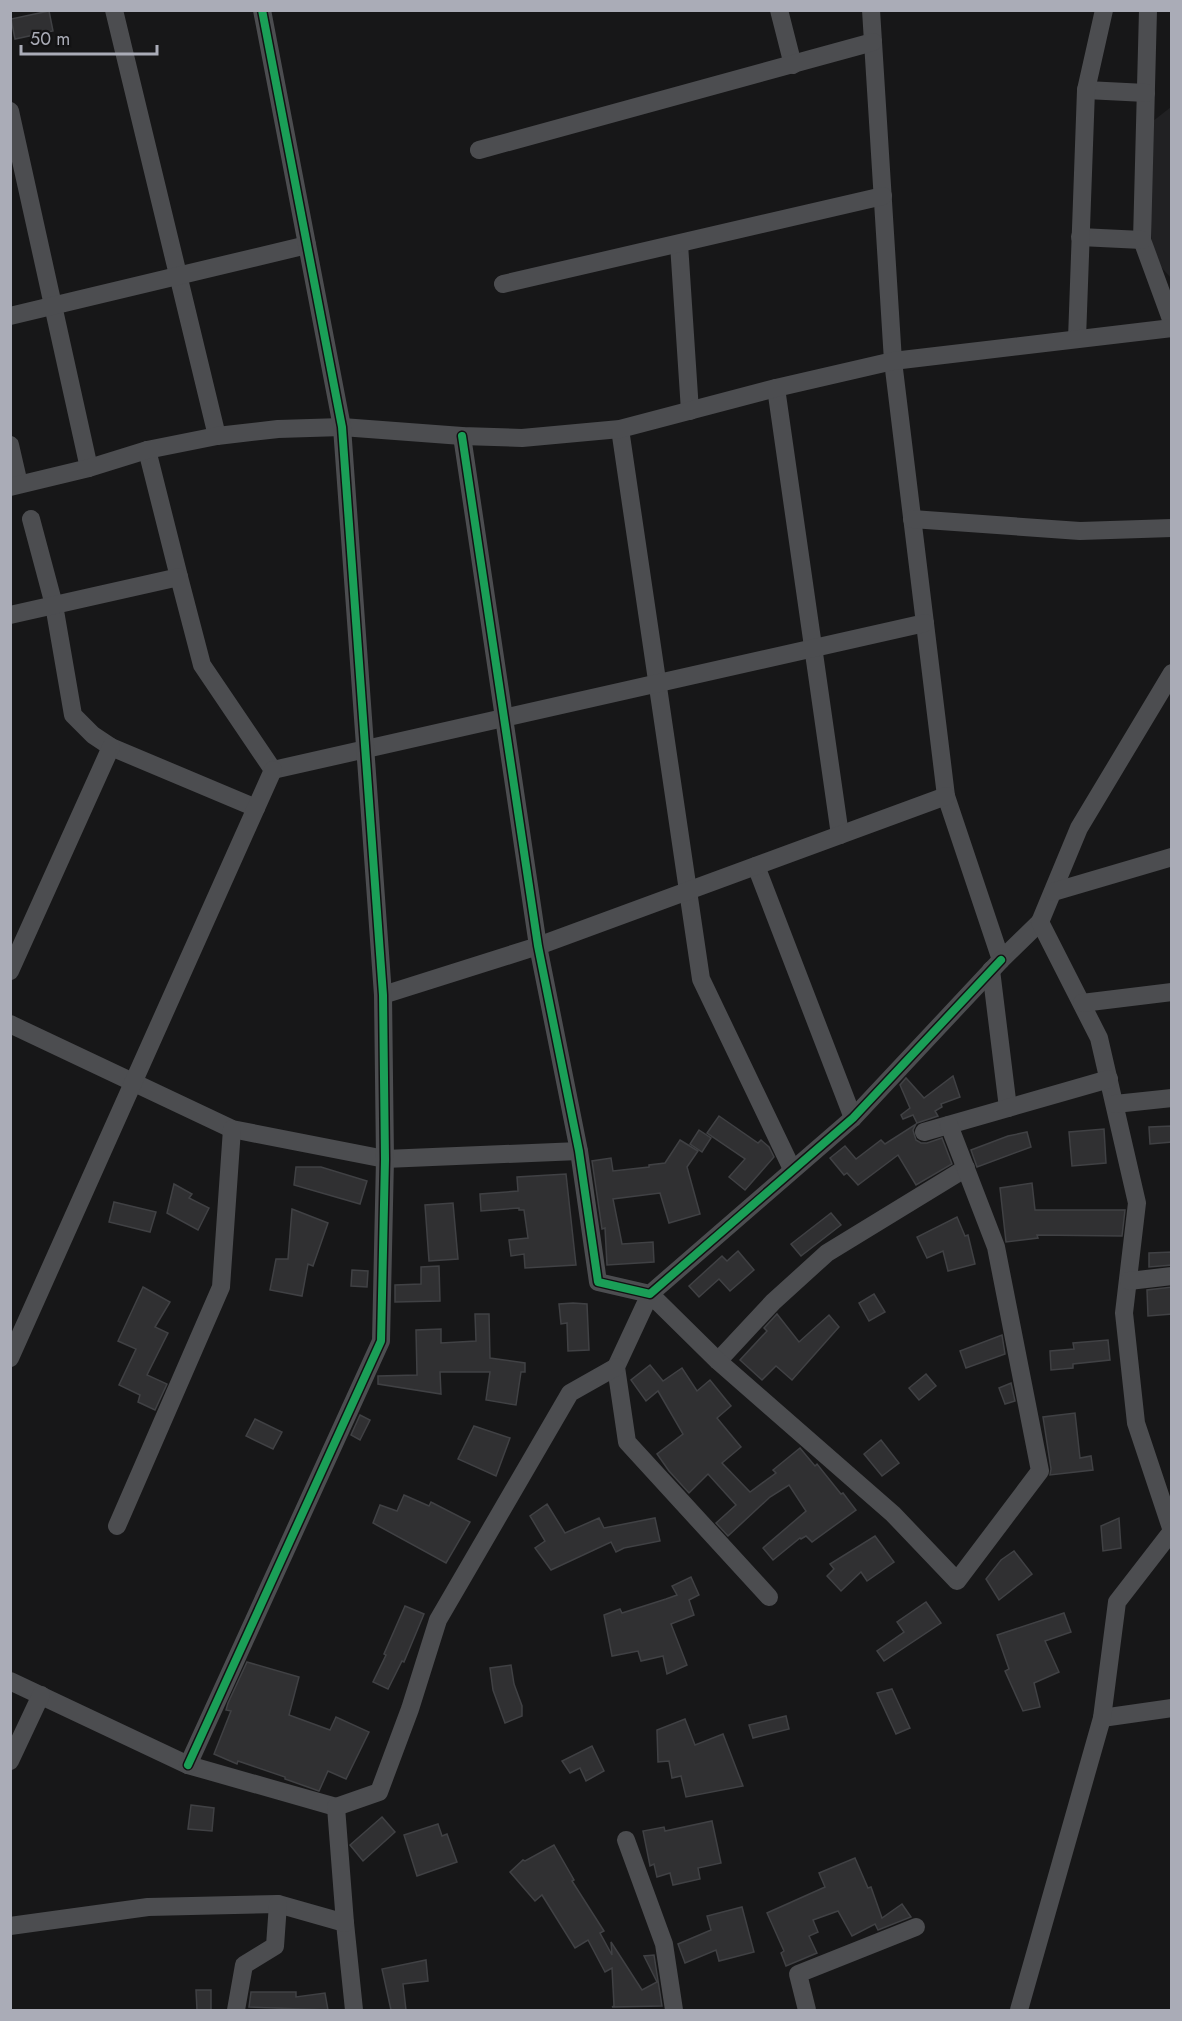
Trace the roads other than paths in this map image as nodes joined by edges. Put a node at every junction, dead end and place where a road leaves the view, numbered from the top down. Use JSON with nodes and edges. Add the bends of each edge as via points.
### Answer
{"nodes":[{"id":1,"x":114,"y":10,"type":"edge"},
{"id":2,"x":262,"y":10,"type":"edge"},
{"id":3,"x":779,"y":10,"type":"edge"},
{"id":4,"x":871,"y":10,"type":"edge"},
{"id":5,"x":1104,"y":10,"type":"edge"},
{"id":6,"x":1148,"y":10,"type":"edge"},
{"id":7,"x":873,"y":42,"type":"junction"},
{"id":8,"x":793,"y":64,"type":"junction"},
{"id":9,"x":1086,"y":90,"type":"junction"},
{"id":10,"x":1146,"y":93,"type":"junction"},
{"id":11,"x":10,"y":111,"type":"edge"},
{"id":12,"x":479,"y":150,"type":"dead end"},
{"id":13,"x":883,"y":196,"type":"junction"},
{"id":14,"x":1080,"y":237,"type":"junction"},
{"id":15,"x":1142,"y":240,"type":"junction"},
{"id":16,"x":679,"y":244,"type":"junction"},
{"id":17,"x":307,"y":245,"type":"junction"},
{"id":18,"x":177,"y":276,"type":"junction"},
{"id":19,"x":503,"y":284,"type":"dead end"},
{"id":20,"x":53,"y":306,"type":"junction"},
{"id":21,"x":10,"y":316,"type":"edge"},
{"id":22,"x":1172,"y":322,"type":"edge"},
{"id":23,"x":1172,"y":328,"type":"edge"},
{"id":24,"x":1077,"y":339,"type":"junction"},
{"id":25,"x":893,"y":361,"type":"junction"},
{"id":26,"x":776,"y":388,"type":"junction"},
{"id":27,"x":690,"y":411,"type":"junction"},
{"id":28,"x":342,"y":427,"type":"junction"},
{"id":29,"x":620,"y":429,"type":"junction"},
{"id":30,"x":217,"y":436,"type":"junction"},
{"id":31,"x":462,"y":436,"type":"junction"},
{"id":32,"x":10,"y":445,"type":"edge"},
{"id":33,"x":147,"y":450,"type":"junction"},
{"id":34,"x":89,"y":468,"type":"junction"},
{"id":35,"x":15,"y":486,"type":"edge"},
{"id":36,"x":31,"y":519,"type":"dead end"},
{"id":37,"x":912,"y":519,"type":"junction"},
{"id":38,"x":1172,"y":528,"type":"edge"},
{"id":39,"x":179,"y":577,"type":"junction"},
{"id":40,"x":54,"y":605,"type":"junction"},
{"id":41,"x":10,"y":615,"type":"edge"},
{"id":42,"x":925,"y":623,"type":"junction"},
{"id":43,"x":814,"y":648,"type":"junction"},
{"id":44,"x":1172,"y":673,"type":"edge"},
{"id":45,"x":657,"y":683,"type":"junction"},
{"id":46,"x":504,"y":718,"type":"junction"},
{"id":47,"x":111,"y":747,"type":"junction"},
{"id":48,"x":365,"y":749,"type":"junction"},
{"id":49,"x":273,"y":770,"type":"junction"},
{"id":50,"x":946,"y":796,"type":"junction"},
{"id":51,"x":256,"y":808,"type":"junction"},
{"id":52,"x":840,"y":835,"type":"junction"},
{"id":53,"x":1172,"y":857,"type":"edge"},
{"id":54,"x":756,"y":866,"type":"junction"},
{"id":55,"x":689,"y":891,"type":"junction"},
{"id":56,"x":1053,"y":892,"type":"junction"},
{"id":57,"x":1040,"y":922,"type":"junction"},
{"id":58,"x":538,"y":946,"type":"junction"},
{"id":59,"x":996,"y":965,"type":"junction"},
{"id":60,"x":10,"y":971,"type":"edge"},
{"id":61,"x":1172,"y":992,"type":"edge"},
{"id":62,"x":383,"y":995,"type":"junction"},
{"id":63,"x":1082,"y":1003,"type":"junction"},
{"id":64,"x":10,"y":1024,"type":"edge"},
{"id":65,"x":1109,"y":1079,"type":"junction"},
{"id":66,"x":134,"y":1083,"type":"junction"},
{"id":67,"x":1172,"y":1098,"type":"edge"},
{"id":68,"x":1115,"y":1104,"type":"junction"},
{"id":69,"x":1008,"y":1108,"type":"junction"},
{"id":70,"x":853,"y":1118,"type":"junction"},
{"id":71,"x":949,"y":1125,"type":"junction"},
{"id":72,"x":232,"y":1129,"type":"junction"},
{"id":73,"x":924,"y":1132,"type":"dead end"},
{"id":74,"x":579,"y":1151,"type":"junction"},
{"id":75,"x":385,"y":1159,"type":"junction"},
{"id":76,"x":966,"y":1168,"type":"junction"},
{"id":77,"x":792,"y":1169,"type":"junction"},
{"id":78,"x":1172,"y":1276,"type":"edge"},
{"id":79,"x":1129,"y":1281,"type":"junction"},
{"id":80,"x":650,"y":1294,"type":"junction"},
{"id":81,"x":10,"y":1358,"type":"edge"},
{"id":82,"x":718,"y":1361,"type":"junction"},
{"id":83,"x":616,"y":1367,"type":"junction"},
{"id":84,"x":117,"y":1526,"type":"dead end"},
{"id":85,"x":1172,"y":1531,"type":"edge"},
{"id":86,"x":769,"y":1597,"type":"dead end"},
{"id":87,"x":10,"y":1681,"type":"edge"},
{"id":88,"x":41,"y":1695,"type":"junction"},
{"id":89,"x":1172,"y":1708,"type":"edge"},
{"id":90,"x":1102,"y":1718,"type":"junction"},
{"id":91,"x":10,"y":1761,"type":"edge"},
{"id":92,"x":188,"y":1765,"type":"junction"},
{"id":93,"x":336,"y":1807,"type":"junction"},
{"id":94,"x":626,"y":1840,"type":"dead end"},
{"id":95,"x":278,"y":1904,"type":"junction"},
{"id":96,"x":345,"y":1923,"type":"junction"},
{"id":97,"x":10,"y":1926,"type":"edge"},
{"id":98,"x":916,"y":1927,"type":"dead end"},
{"id":99,"x":236,"y":2010,"type":"edge"},
{"id":100,"x":354,"y":2010,"type":"edge"},
{"id":101,"x":674,"y":2010,"type":"edge"},
{"id":102,"x":807,"y":2010,"type":"edge"},
{"id":103,"x":1019,"y":2010,"type":"edge"}],
"edges":[{"from":1,"to":18,"type":"street"},
{"from":2,"to":17,"type":"street"},
{"from":3,"to":8,"type":"street"},
{"from":4,"to":7,"type":"street"},
{"from":5,"to":9,"type":"street"},
{"from":6,"to":10,"type":"street"},
{"from":7,"to":8,"type":"street"},
{"from":7,"to":13,"type":"street"},
{"from":8,"to":12,"type":"street"},
{"from":9,"to":10,"type":"street"},
{"from":9,"to":14,"type":"street"},
{"from":10,"to":15,"type":"street"},
{"from":11,"to":20,"type":"street"},
{"from":13,"to":16,"type":"street"},
{"from":13,"to":25,"type":"street"},
{"from":14,"to":15,"type":"street"},
{"from":14,"to":24,"type":"street"},
{"from":15,"to":22,"type":"street"},
{"from":16,"to":19,"type":"street"},
{"from":16,"to":27,"type":"street"},
{"from":17,"to":18,"type":"street"},
{"from":17,"to":28,"type":"street"},
{"from":18,"to":20,"type":"street"},
{"from":18,"to":30,"type":"street"},
{"from":20,"to":21,"type":"street"},
{"from":20,"to":34,"type":"street"},
{"from":23,"to":24,"type":"street"},
{"from":24,"to":25,"type":"street"},
{"from":25,"to":26,"type":"street"},
{"from":25,"to":37,"type":"street"},
{"from":26,"to":27,"type":"street"},
{"from":26,"to":43,"type":"street"},
{"from":27,"to":29,"type":"street"},
{"from":28,"to":30,"type":"street"},
{"from":28,"to":31,"type":"street"},
{"from":28,"to":48,"type":"street"},
{"from":29,"to":31,"type":"street","via":[[522,438]]},
{"from":29,"to":45,"type":"street"},
{"from":30,"to":33,"type":"street"},
{"from":31,"to":46,"type":"street"},
{"from":32,"to":35,"type":"street"},
{"from":33,"to":34,"type":"street"},
{"from":33,"to":39,"type":"street"},
{"from":34,"to":35,"type":"street"},
{"from":36,"to":40,"type":"street"},
{"from":37,"to":38,"type":"street","via":[[1080,531]]},
{"from":37,"to":42,"type":"street"},
{"from":39,"to":40,"type":"street"},
{"from":39,"to":49,"type":"street","via":[[202,665]]},
{"from":40,"to":41,"type":"street"},
{"from":40,"to":47,"type":"street","via":[[74,715]]},
{"from":42,"to":43,"type":"street"},
{"from":42,"to":50,"type":"street"},
{"from":43,"to":45,"type":"street"},
{"from":43,"to":52,"type":"street"},
{"from":44,"to":56,"type":"street","via":[[1079,828]]},
{"from":45,"to":46,"type":"street"},
{"from":45,"to":55,"type":"street"},
{"from":46,"to":48,"type":"street"},
{"from":46,"to":58,"type":"street"},
{"from":47,"to":51,"type":"street"},
{"from":47,"to":60,"type":"street"},
{"from":48,"to":49,"type":"street"},
{"from":48,"to":62,"type":"street"},
{"from":49,"to":51,"type":"street"},
{"from":50,"to":52,"type":"street"},
{"from":50,"to":59,"type":"street"},
{"from":51,"to":66,"type":"street"},
{"from":52,"to":54,"type":"street"},
{"from":53,"to":56,"type":"street"},
{"from":54,"to":55,"type":"street"},
{"from":54,"to":70,"type":"street"},
{"from":55,"to":58,"type":"street"},
{"from":55,"to":77,"type":"street","via":[[701,979]]},
{"from":56,"to":57,"type":"street"},
{"from":57,"to":59,"type":"street"},
{"from":57,"to":63,"type":"street"},
{"from":58,"to":62,"type":"street"},
{"from":58,"to":74,"type":"street"},
{"from":59,"to":69,"type":"street"},
{"from":59,"to":70,"type":"street"},
{"from":61,"to":63,"type":"street"},
{"from":62,"to":75,"type":"street"},
{"from":63,"to":65,"type":"street","via":[[1099,1038]]},
{"from":64,"to":66,"type":"street"},
{"from":65,"to":68,"type":"street"},
{"from":65,"to":69,"type":"street"},
{"from":66,"to":72,"type":"street"},
{"from":66,"to":81,"type":"street"},
{"from":67,"to":68,"type":"street"},
{"from":68,"to":79,"type":"street","via":[[1137,1203]]},
{"from":69,"to":71,"type":"street"},
{"from":70,"to":77,"type":"street"},
{"from":71,"to":73,"type":"street"},
{"from":71,"to":76,"type":"street"},
{"from":72,"to":75,"type":"street"},
{"from":72,"to":84,"type":"street","via":[[221,1287]]},
{"from":74,"to":75,"type":"street"},
{"from":74,"to":80,"type":"street","via":[[598,1282]]},
{"from":75,"to":92,"type":"street","via":[[381,1341]]},
{"from":76,"to":82,"type":"street","via":[[827,1253],[773,1302]]},
{"from":76,"to":82,"type":"street","via":[[996,1247],[1040,1472],[957,1581],[893,1514]]},
{"from":77,"to":80,"type":"street"},
{"from":78,"to":79,"type":"street"},
{"from":79,"to":85,"type":"street","via":[[1124,1312],[1136,1423]]},
{"from":80,"to":82,"type":"street"},
{"from":80,"to":83,"type":"street"},
{"from":83,"to":86,"type":"street","via":[[627,1442]]},
{"from":83,"to":93,"type":"street","via":[[570,1393],[438,1620],[380,1792]]},
{"from":85,"to":90,"type":"street","via":[[1117,1602]]},
{"from":87,"to":88,"type":"street"},
{"from":88,"to":91,"type":"street"},
{"from":88,"to":92,"type":"street"},
{"from":89,"to":90,"type":"street"},
{"from":90,"to":103,"type":"street"},
{"from":92,"to":93,"type":"street"},
{"from":93,"to":96,"type":"street"},
{"from":94,"to":101,"type":"street","via":[[664,1944]]},
{"from":95,"to":96,"type":"street"},
{"from":95,"to":97,"type":"street","via":[[148,1907]]},
{"from":95,"to":99,"type":"street","via":[[275,1946],[244,1965]]},
{"from":96,"to":100,"type":"street"},
{"from":98,"to":102,"type":"street","via":[[798,1974]]}]}
